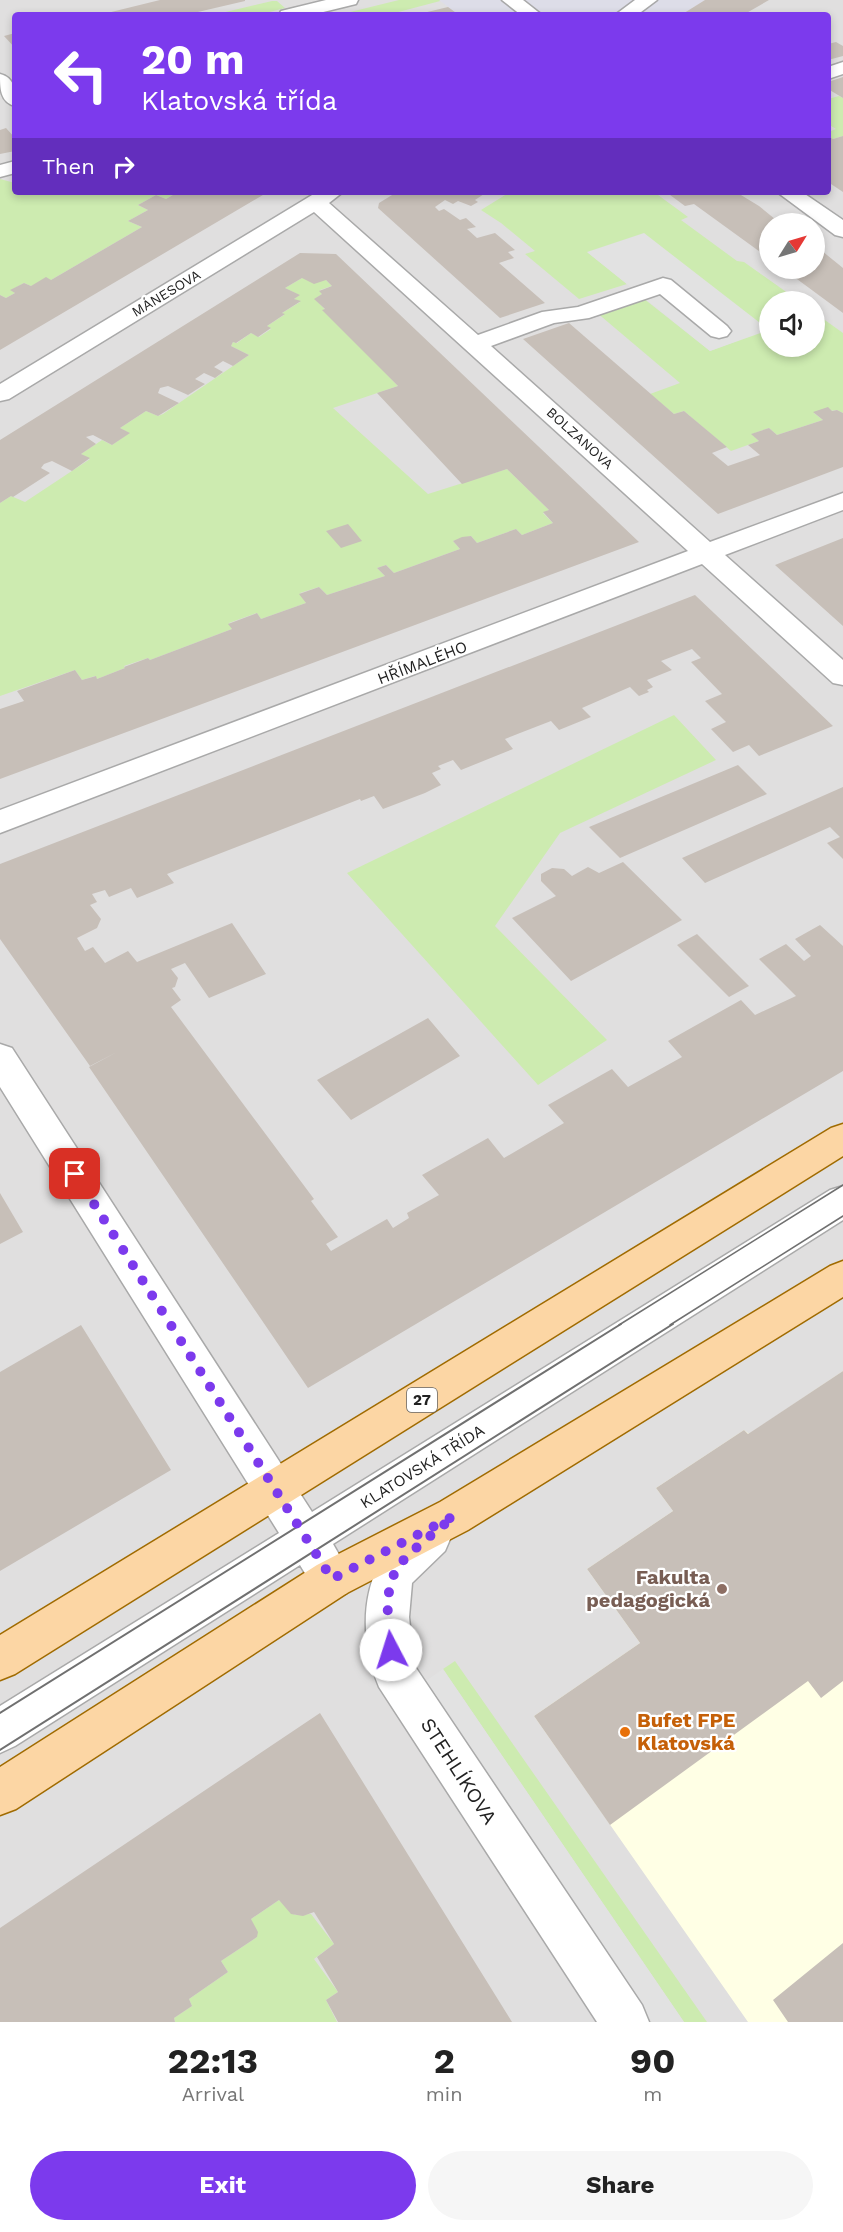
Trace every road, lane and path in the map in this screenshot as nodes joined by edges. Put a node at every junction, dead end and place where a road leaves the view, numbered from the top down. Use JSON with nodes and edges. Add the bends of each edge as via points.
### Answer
{"nodes":[{"id":1,"x":349,"y":0,"type":"edge"},
{"id":2,"x":511,"y":0,"type":"edge"},
{"id":3,"x":648,"y":0,"type":"edge"},
{"id":4,"x":300,"y":12,"type":"edge"},
{"id":5,"x":529,"y":12,"type":"edge"},
{"id":6,"x":629,"y":12,"type":"edge"},
{"id":7,"x":792,"y":195,"type":"edge"},
{"id":8,"x":324,"y":197,"type":"edge"},
{"id":9,"x":843,"y":230,"type":"edge"},
{"id":10,"x":719,"y":331,"type":"dead end"},
{"id":11,"x":475,"y":344,"type":"junction"},
{"id":12,"x":0,"y":394,"type":"edge"},
{"id":13,"x":843,"y":501,"type":"edge"},
{"id":14,"x":708,"y":553,"type":"junction"},
{"id":15,"x":843,"y":676,"type":"edge"},
{"id":16,"x":0,"y":822,"type":"edge"},
{"id":17,"x":0,"y":1058,"type":"edge"},
{"id":18,"x":843,"y":1138,"type":"edge"},
{"id":19,"x":843,"y":1201,"type":"edge"},
{"id":20,"x":843,"y":1277,"type":"edge"},
{"id":21,"x":276,"y":1491,"type":"junction"},
{"id":22,"x":454,"y":1516,"type":"junction"},
{"id":23,"x":307,"y":1539,"type":"junction"},
{"id":24,"x":332,"y":1579,"type":"junction"},
{"id":25,"x":0,"y":1659,"type":"edge"},
{"id":26,"x":0,"y":1731,"type":"edge"},
{"id":27,"x":0,"y":1793,"type":"edge"},
{"id":28,"x":625,"y":2022,"type":"edge"}],
"edges":[{"from":1,"to":4,"type":"street"},
{"from":2,"to":5,"type":"street"},
{"from":3,"to":6,"type":"street"},
{"from":7,"to":9,"type":"street"},
{"from":8,"to":11,"type":"street","name":"BOLZANOVA"},
{"from":8,"to":12,"type":"street","name":"MÁNESOVA"},
{"from":10,"to":11,"type":"street","via":[[663,285],[581,313],[550,317]]},
{"from":11,"to":14,"type":"street","name":"BOLZANOVA"},
{"from":13,"to":14,"type":"street","name":"HŘÍMALÉHO"},
{"from":14,"to":15,"type":"street","name":"BOLZANOVA"},
{"from":14,"to":16,"type":"street","name":"HŘÍMALÉHO"},
{"from":17,"to":21,"type":"street"},
{"from":18,"to":21,"type":"main road","number":"27"},
{"from":19,"to":23,"type":"street","name":"KLATOVSKÁ TŘÍDA"},
{"from":20,"to":22,"type":"main road"},
{"from":21,"to":23,"type":"street"},
{"from":21,"to":25,"type":"main road","number":"27"},
{"from":22,"to":24,"type":"main road"},
{"from":22,"to":28,"type":"street","name":"STEHLÍKOVA","via":[[398,1566],[389,1589],[388,1629],[394,1672]]},
{"from":23,"to":24,"type":"street"},
{"from":23,"to":26,"type":"street","name":"KLATOVSKÁ TŘÍDA"},
{"from":24,"to":27,"type":"main road"}]}
